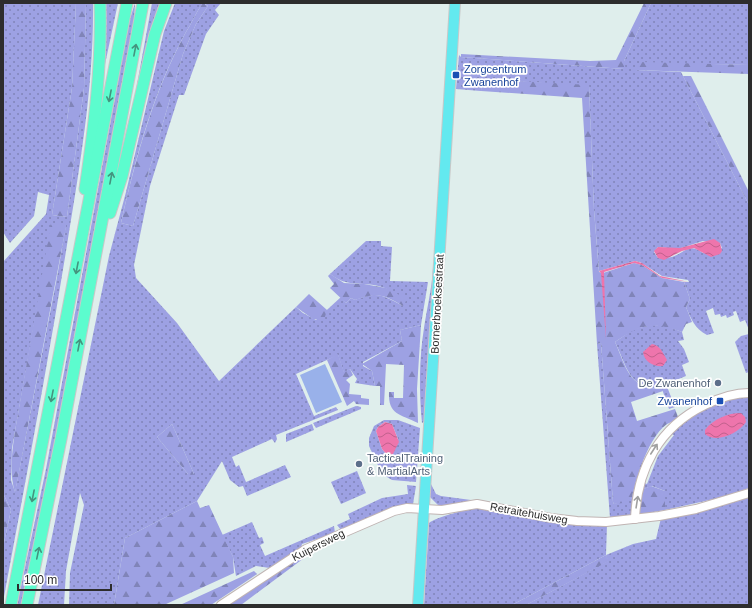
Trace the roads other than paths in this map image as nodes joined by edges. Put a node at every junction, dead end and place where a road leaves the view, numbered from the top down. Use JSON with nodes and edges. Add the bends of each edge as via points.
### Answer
{"nodes":[{"id":1,"x":100,"y":3,"type":"edge"},
{"id":2,"x":127,"y":3,"type":"edge"},
{"id":3,"x":143,"y":3,"type":"edge"},
{"id":4,"x":166,"y":3,"type":"edge"},
{"id":5,"x":454,"y":3,"type":"edge"},
{"id":6,"x":84,"y":230,"type":"junction"},
{"id":7,"x":96,"y":257,"type":"junction"},
{"id":8,"x":749,"y":393,"type":"edge"},
{"id":9,"x":749,"y":493,"type":"edge"},
{"id":10,"x":424,"y":509,"type":"junction"},
{"id":11,"x":635,"y":519,"type":"junction"},
{"id":12,"x":11,"y":605,"type":"edge"},
{"id":13,"x":27,"y":605,"type":"edge"},
{"id":14,"x":221,"y":605,"type":"edge"},
{"id":15,"x":418,"y":605,"type":"edge"}],
"edges":[{"from":1,"to":6,"type":"highway","via":[[94,123],[82,206]]},
{"from":2,"to":6,"type":"highway","one_way":true},
{"from":7,"to":3,"type":"highway","one_way":true},
{"from":4,"to":7,"type":"highway","via":[[155,34],[122,176]]},
{"from":5,"to":10,"type":"main road","name":"Bornerbroeksestraat"},
{"from":6,"to":12,"type":"highway","one_way":true},
{"from":13,"to":7,"type":"highway","one_way":true},
{"from":11,"to":8,"type":"street","one_way":true,"via":[[640,485],[648,460],[670,429],[711,402]]},
{"from":9,"to":11,"type":"street","name":"Retraitehuisweg","via":[[708,507]]},
{"from":10,"to":11,"type":"street","name":"Retraitehuisweg","via":[[442,510],[478,504],[577,521]]},
{"from":10,"to":14,"type":"street","name":"Kuipersweg","via":[[407,508],[394,511],[313,546]]},
{"from":10,"to":15,"type":"main road","name":"Bornerbroeksestraat"}]}
